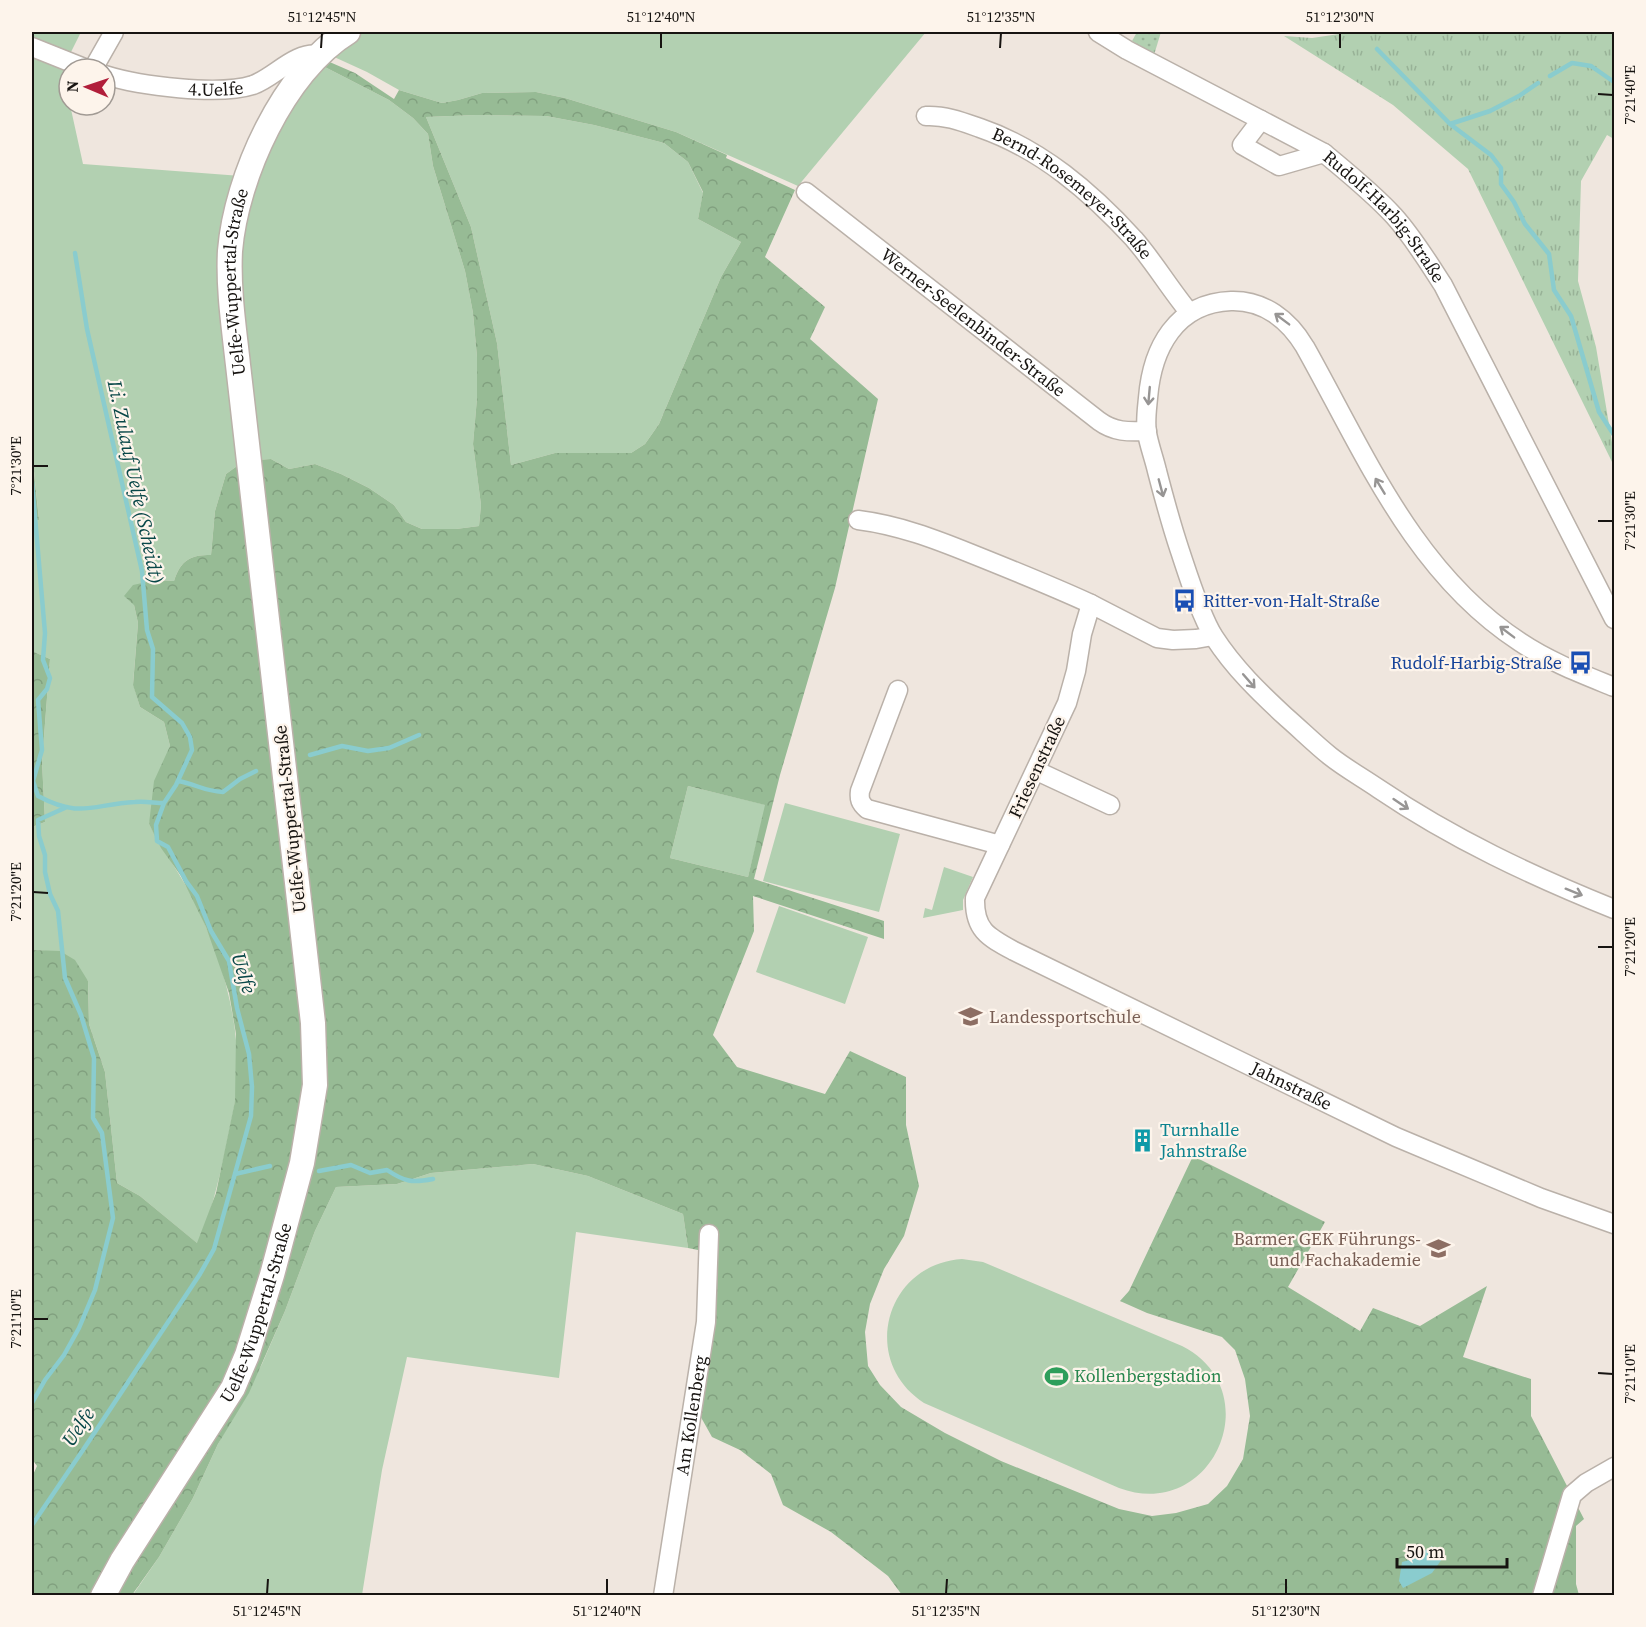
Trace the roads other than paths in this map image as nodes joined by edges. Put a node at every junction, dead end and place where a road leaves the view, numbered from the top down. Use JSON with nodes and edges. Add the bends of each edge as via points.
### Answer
{"nodes":[{"id":1,"x":114,"y":32,"type":"edge"},
{"id":2,"x":348,"y":32,"type":"edge"},
{"id":3,"x":1098,"y":32,"type":"edge"},
{"id":4,"x":32,"y":47,"type":"edge"},
{"id":5,"x":319,"y":55,"type":"junction"},
{"id":6,"x":57,"y":57,"type":"edge"},
{"id":7,"x":99,"y":57,"type":"edge"},
{"id":8,"x":117,"y":78,"type":"edge"},
{"id":9,"x":926,"y":116,"type":"dead end"},
{"id":10,"x":1261,"y":120,"type":"junction"},
{"id":11,"x":1323,"y":153,"type":"junction"},
{"id":12,"x":806,"y":192,"type":"dead end"},
{"id":13,"x":1190,"y":312,"type":"junction"},
{"id":14,"x":1147,"y":431,"type":"junction"},
{"id":15,"x":858,"y":520,"type":"dead end"},
{"id":16,"x":1091,"y":604,"type":"junction"},
{"id":17,"x":1614,"y":619,"type":"edge"},
{"id":18,"x":1213,"y":636,"type":"junction"},
{"id":19,"x":1614,"y":687,"type":"edge"},
{"id":20,"x":898,"y":690,"type":"dead end"},
{"id":21,"x":1037,"y":771,"type":"junction"},
{"id":22,"x":1110,"y":805,"type":"dead end"},
{"id":23,"x":1000,"y":845,"type":"junction"},
{"id":24,"x":1614,"y":909,"type":"edge"},
{"id":25,"x":979,"y":925,"type":"joint"},
{"id":26,"x":1614,"y":1224,"type":"edge"},
{"id":27,"x":709,"y":1234,"type":"dead end"},
{"id":28,"x":1614,"y":1467,"type":"edge"},
{"id":29,"x":103,"y":1596,"type":"edge"},
{"id":30,"x":663,"y":1596,"type":"edge"},
{"id":31,"x":1542,"y":1596,"type":"edge"}],
"edges":[{"from":1,"to":7,"type":"street"},
{"from":2,"to":5,"type":"main road","name":"Uelfe-Wuppertal-Straße"},
{"from":3,"to":10,"type":"street"},
{"from":4,"to":6,"type":"street"},
{"from":5,"to":8,"type":"street","name":"4.Uelfe","via":[[304,55],[260,82],[234,88],[162,85]]},
{"from":5,"to":29,"type":"main road","name":"Uelfe-Wuppertal-Straße","via":[[284,101],[246,176],[234,225],[230,279],[313,1023],[315,1085],[310,1121],[272,1275],[233,1388]]},
{"from":9,"to":13,"type":"street","name":"Bernd-Rosemeyer-Straße","via":[[978,127],[1039,155],[1100,205],[1134,240]]},
{"from":10,"to":11,"type":"street"},
{"from":10,"to":11,"type":"street","name":"Rudolf-Harbig-Straße","via":[[1242,145],[1279,166]]},
{"from":11,"to":17,"type":"street","name":"Rudolf-Harbig-Straße","via":[[1395,217],[1443,285]]},
{"from":12,"to":14,"type":"street","name":"Werner-Seelenbinder-Straße","via":[[1108,428]]},
{"from":13,"to":14,"type":"street","one_way":true,"via":[[1165,338],[1154,363]]},
{"from":19,"to":13,"type":"street","one_way":true,"via":[[1558,664],[1520,642],[1440,572],[1367,463],[1294,329],[1262,306],[1251,303],[1218,302]]},
{"from":14,"to":18,"type":"street","one_way":true,"via":[[1171,526]]},
{"from":15,"to":16,"type":"street","via":[[924,535]]},
{"from":16,"to":18,"type":"street","via":[[1157,638]]},
{"from":16,"to":21,"type":"street","name":"Friesenstraße","via":[[1067,704]]},
{"from":18,"to":24,"type":"street","one_way":true,"via":[[1252,685],[1332,758],[1457,838]]},
{"from":20,"to":23,"type":"street","via":[[860,791],[862,805]]},
{"from":21,"to":22,"type":"street"},
{"from":21,"to":23,"type":"street","name":"Friesenstraße"},
{"from":23,"to":25,"type":"street","name":"Friesenstraße","via":[[975,898]]},
{"from":25,"to":26,"type":"street","name":"Jahnstraße","via":[[990,938],[1014,951],[1396,1137]]},
{"from":27,"to":30,"type":"street","name":"Am Kollenberg","via":[[706,1322]]},
{"from":28,"to":31,"type":"street","via":[[1572,1495]]}]}
